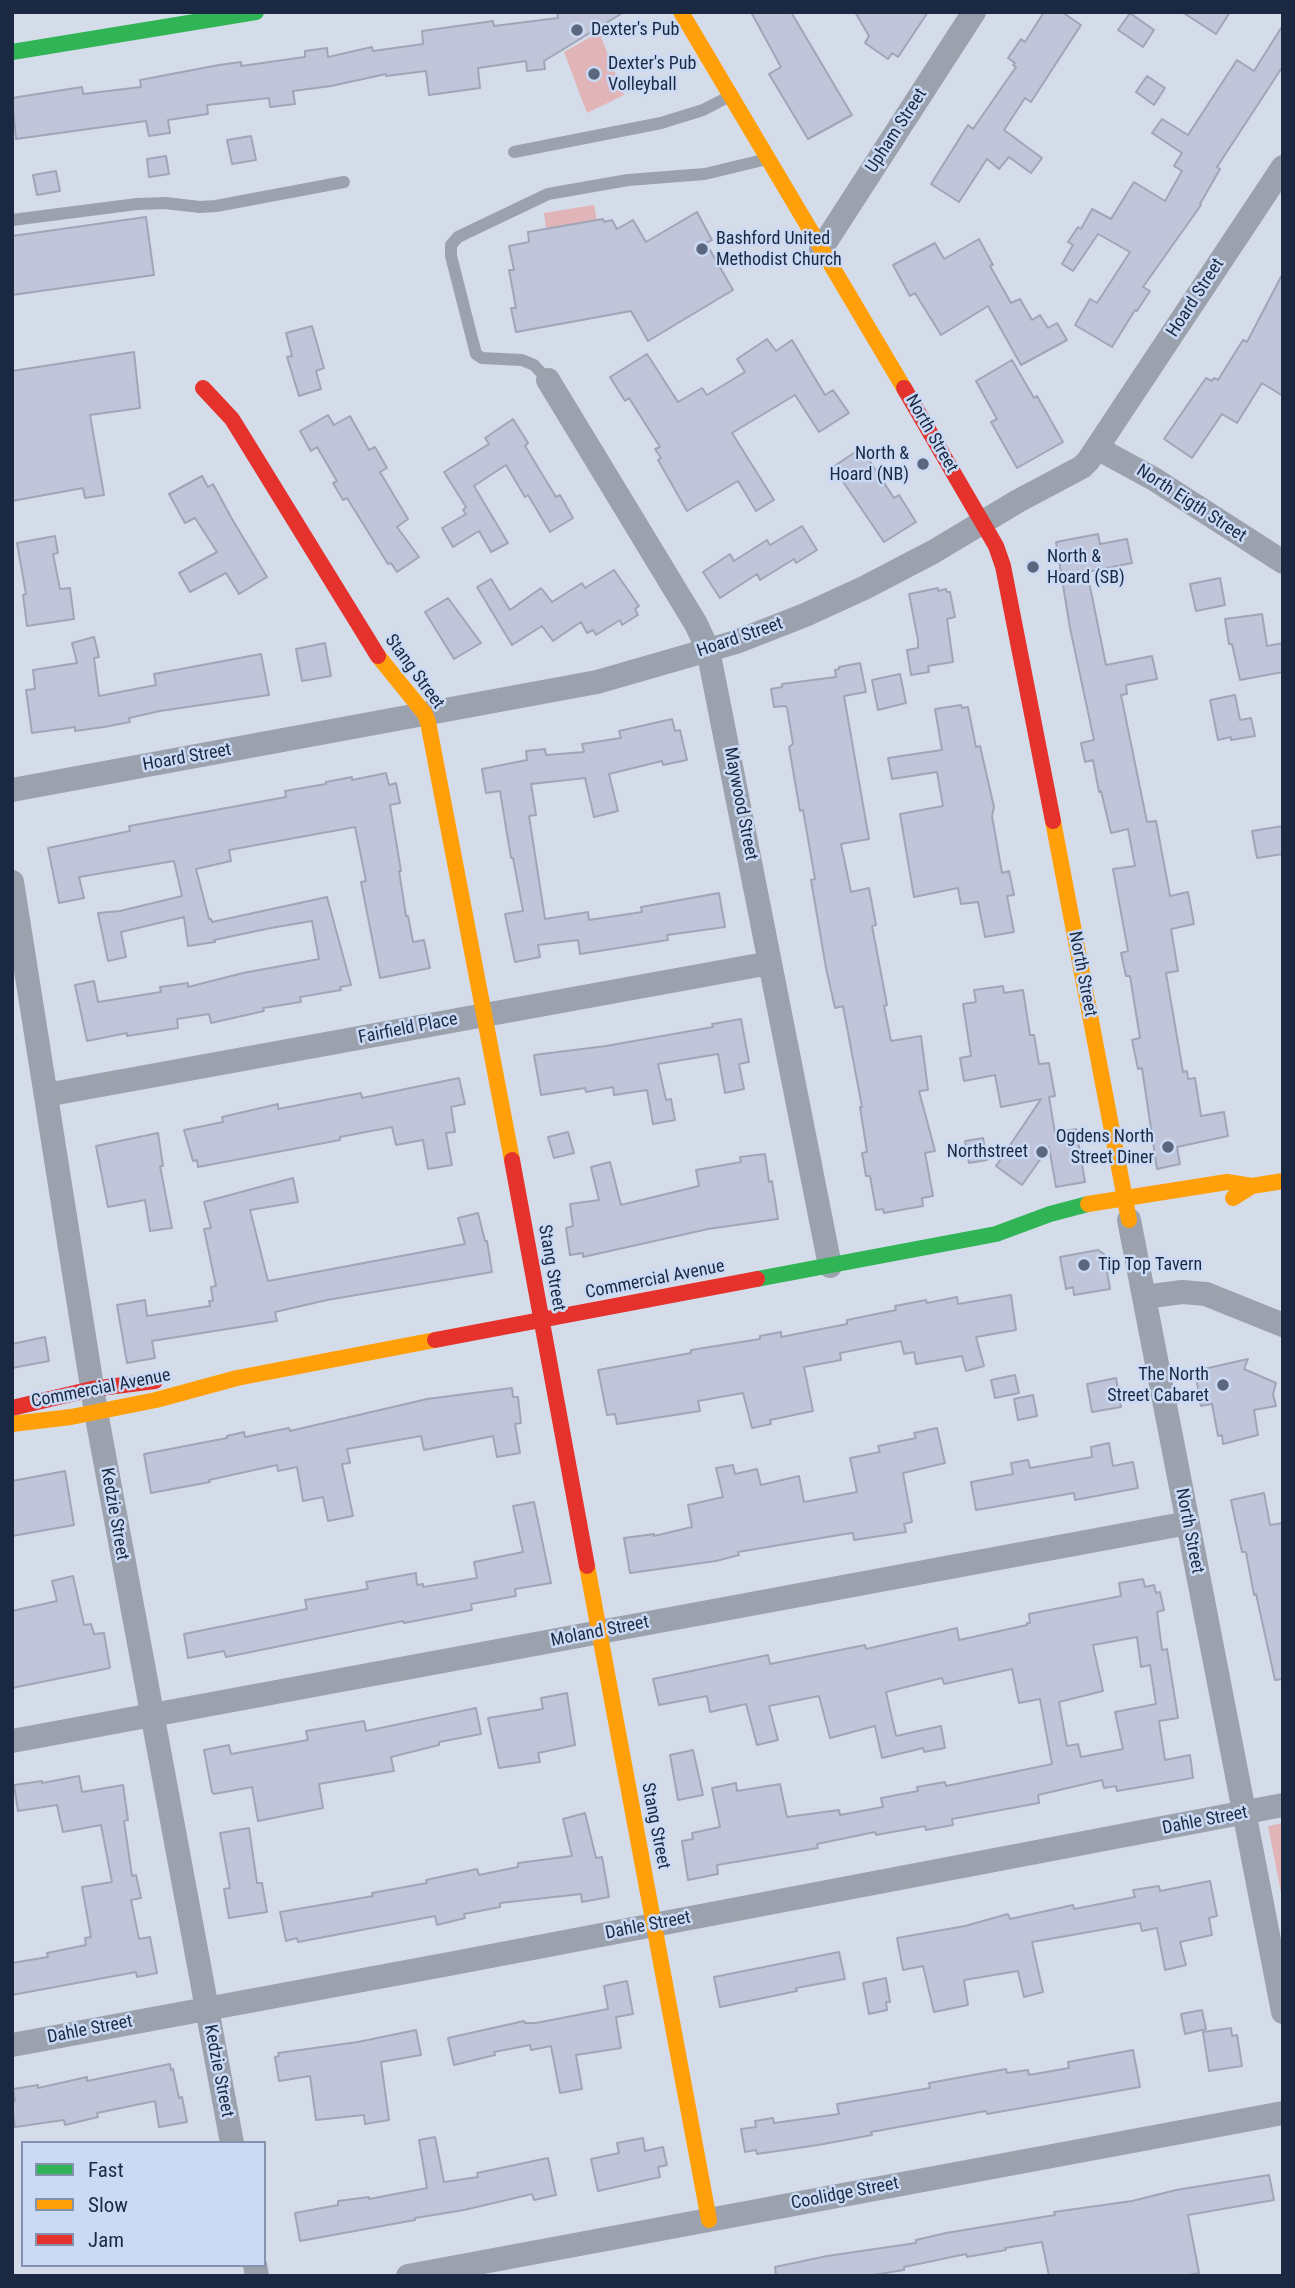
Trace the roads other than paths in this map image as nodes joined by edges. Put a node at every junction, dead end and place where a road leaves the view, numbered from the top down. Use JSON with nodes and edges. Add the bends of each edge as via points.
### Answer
{"nodes":[{"id":1,"x":256,"y":12,"type":"edge"},
{"id":2,"x":681,"y":12,"type":"edge"},
{"id":3,"x":974,"y":12,"type":"edge"},
{"id":4,"x":12,"y":52,"type":"edge"},
{"id":5,"x":730,"y":96,"type":"junction"},
{"id":6,"x":514,"y":152,"type":"dead end"},
{"id":7,"x":767,"y":159,"type":"junction"},
{"id":8,"x":1283,"y":167,"type":"edge"},
{"id":9,"x":344,"y":182,"type":"dead end"},
{"id":10,"x":12,"y":220,"type":"edge"},
{"id":11,"x":821,"y":250,"type":"junction"},
{"id":12,"x":548,"y":380,"type":"joint"},
{"id":13,"x":203,"y":388,"type":"dead end"},
{"id":14,"x":1097,"y":448,"type":"junction"},
{"id":15,"x":982,"y":522,"type":"junction"},
{"id":16,"x":1283,"y":562,"type":"edge"},
{"id":17,"x":708,"y":650,"type":"junction"},
{"id":18,"x":425,"y":714,"type":"junction"},
{"id":19,"x":12,"y":790,"type":"edge"},
{"id":20,"x":12,"y":882,"type":"edge"},
{"id":21,"x":770,"y":963,"type":"junction"},
{"id":22,"x":485,"y":1015,"type":"junction"},
{"id":23,"x":46,"y":1095,"type":"junction"},
{"id":24,"x":1283,"y":1181,"type":"edge"},
{"id":25,"x":1252,"y":1186,"type":"junction"},
{"id":26,"x":1221,"y":1202,"type":"dead end"},
{"id":27,"x":1126,"y":1215,"type":"junction"},
{"id":28,"x":1045,"y":1233,"type":"dead end"},
{"id":29,"x":996,"y":1234,"type":"junction"},
{"id":30,"x":830,"y":1266,"type":"junction"},
{"id":31,"x":1144,"y":1297,"type":"junction"},
{"id":32,"x":541,"y":1321,"type":"junction"},
{"id":33,"x":1283,"y":1325,"type":"edge"},
{"id":34,"x":237,"y":1378,"type":"junction"},
{"id":35,"x":94,"y":1401,"type":"junction"},
{"id":36,"x":12,"y":1408,"type":"edge"},
{"id":37,"x":12,"y":1424,"type":"edge"},
{"id":38,"x":1188,"y":1523,"type":"junction"},
{"id":39,"x":599,"y":1632,"type":"junction"},
{"id":40,"x":154,"y":1715,"type":"junction"},
{"id":41,"x":12,"y":1741,"type":"edge"},
{"id":42,"x":1283,"y":1805,"type":"edge"},
{"id":43,"x":1244,"y":1813,"type":"junction"},
{"id":44,"x":654,"y":1924,"type":"junction"},
{"id":45,"x":206,"y":2009,"type":"junction"},
{"id":46,"x":1283,"y":2012,"type":"edge"},
{"id":47,"x":12,"y":2045,"type":"edge"},
{"id":48,"x":1283,"y":2113,"type":"edge"},
{"id":49,"x":232,"y":2141,"type":"edge"},
{"id":50,"x":709,"y":2220,"type":"junction"},
{"id":51,"x":408,"y":2276,"type":"edge"}],
"edges":[{"from":1,"to":4,"type":"street"},
{"from":2,"to":5,"type":"street","name":"North Street"},
{"from":3,"to":11,"type":"street","name":"Upham Street"},
{"from":5,"to":6,"type":"lane","via":[[661,123]]},
{"from":5,"to":7,"type":"street","name":"North Street"},
{"from":7,"to":11,"type":"street","name":"North Street"},
{"from":7,"to":12,"type":"lane","via":[[705,174],[628,180],[548,194],[458,237],[451,245],[452,256],[476,354],[522,360]]},
{"from":8,"to":14,"type":"street","name":"Hoard Street"},
{"from":9,"to":10,"type":"lane","via":[[216,206],[137,204]]},
{"from":11,"to":15,"type":"street","name":"North Street"},
{"from":12,"to":17,"type":"street","name":"Maywood Street"},
{"from":13,"to":18,"type":"street","name":"Stang Street","via":[[232,419],[382,663]]},
{"from":14,"to":15,"type":"street","name":"Hoard Street","via":[[1082,467]]},
{"from":14,"to":16,"type":"street","name":"North Eigth Street"},
{"from":15,"to":17,"type":"street","name":"Hoard Street","via":[[864,588]]},
{"from":15,"to":27,"type":"street","name":"North Street","via":[[1003,566]]},
{"from":17,"to":18,"type":"street","name":"Hoard Street","via":[[597,682]]},
{"from":17,"to":21,"type":"street","name":"Maywood Street"},
{"from":18,"to":19,"type":"street","name":"Hoard Street"},
{"from":18,"to":22,"type":"street","name":"Stang Street"},
{"from":20,"to":23,"type":"street","name":"Kedzie Street"},
{"from":21,"to":22,"type":"street","name":"Fairfield Place"},
{"from":21,"to":30,"type":"street","name":"Maywood Street"},
{"from":22,"to":23,"type":"street","name":"Fairfield Place"},
{"from":22,"to":32,"type":"street","name":"Stang Street"},
{"from":23,"to":35,"type":"street","name":"Kedzie Street"},
{"from":24,"to":25,"type":"street","name":"Commercial Avenue"},
{"from":25,"to":26,"type":"street","name":"Commercial Avenue"},
{"from":25,"to":27,"type":"street","name":"Commercial Avenue","via":[[1227,1182]]},
{"from":27,"to":29,"type":"street","name":"Commercial Avenue","via":[[1063,1209]]},
{"from":27,"to":31,"type":"street","name":"North Street"},
{"from":28,"to":29,"type":"street","name":"Commercial Avenue"},
{"from":29,"to":30,"type":"street","name":"Commercial Avenue"},
{"from":30,"to":32,"type":"street","name":"Commercial Avenue"},
{"from":31,"to":33,"type":"street","via":[[1206,1294]]},
{"from":31,"to":38,"type":"street","name":"North Street"},
{"from":32,"to":34,"type":"street","name":"Commercial Avenue"},
{"from":32,"to":39,"type":"street","name":"Stang Street"},
{"from":34,"to":35,"type":"street","name":"Commercial Avenue"},
{"from":34,"to":35,"type":"street","name":"Commercial Avenue","via":[[152,1381]]},
{"from":35,"to":36,"type":"street","name":"Commercial Avenue"},
{"from":35,"to":37,"type":"street","name":"Commercial Avenue","via":[[34,1423]]},
{"from":35,"to":40,"type":"street","name":"Kedzie Street"},
{"from":38,"to":39,"type":"street","name":"Moland Street"},
{"from":38,"to":43,"type":"street","name":"North Street"},
{"from":39,"to":40,"type":"street","name":"Moland Street"},
{"from":39,"to":44,"type":"street","name":"Stang Street"},
{"from":40,"to":41,"type":"street","name":"Moland Street"},
{"from":40,"to":45,"type":"street","name":"Kedzie Street"},
{"from":42,"to":43,"type":"street","name":"Dahle Street"},
{"from":43,"to":44,"type":"street","name":"Dahle Street"},
{"from":43,"to":46,"type":"street","name":"North Street"},
{"from":44,"to":45,"type":"street","name":"Dahle Street"},
{"from":44,"to":50,"type":"street","name":"Stang Street"},
{"from":45,"to":47,"type":"street","name":"Dahle Street"},
{"from":45,"to":49,"type":"street","name":"Kedzie Street"},
{"from":48,"to":50,"type":"street","name":"Coolidge Street"},
{"from":50,"to":51,"type":"street","name":"Coolidge Street"}]}
